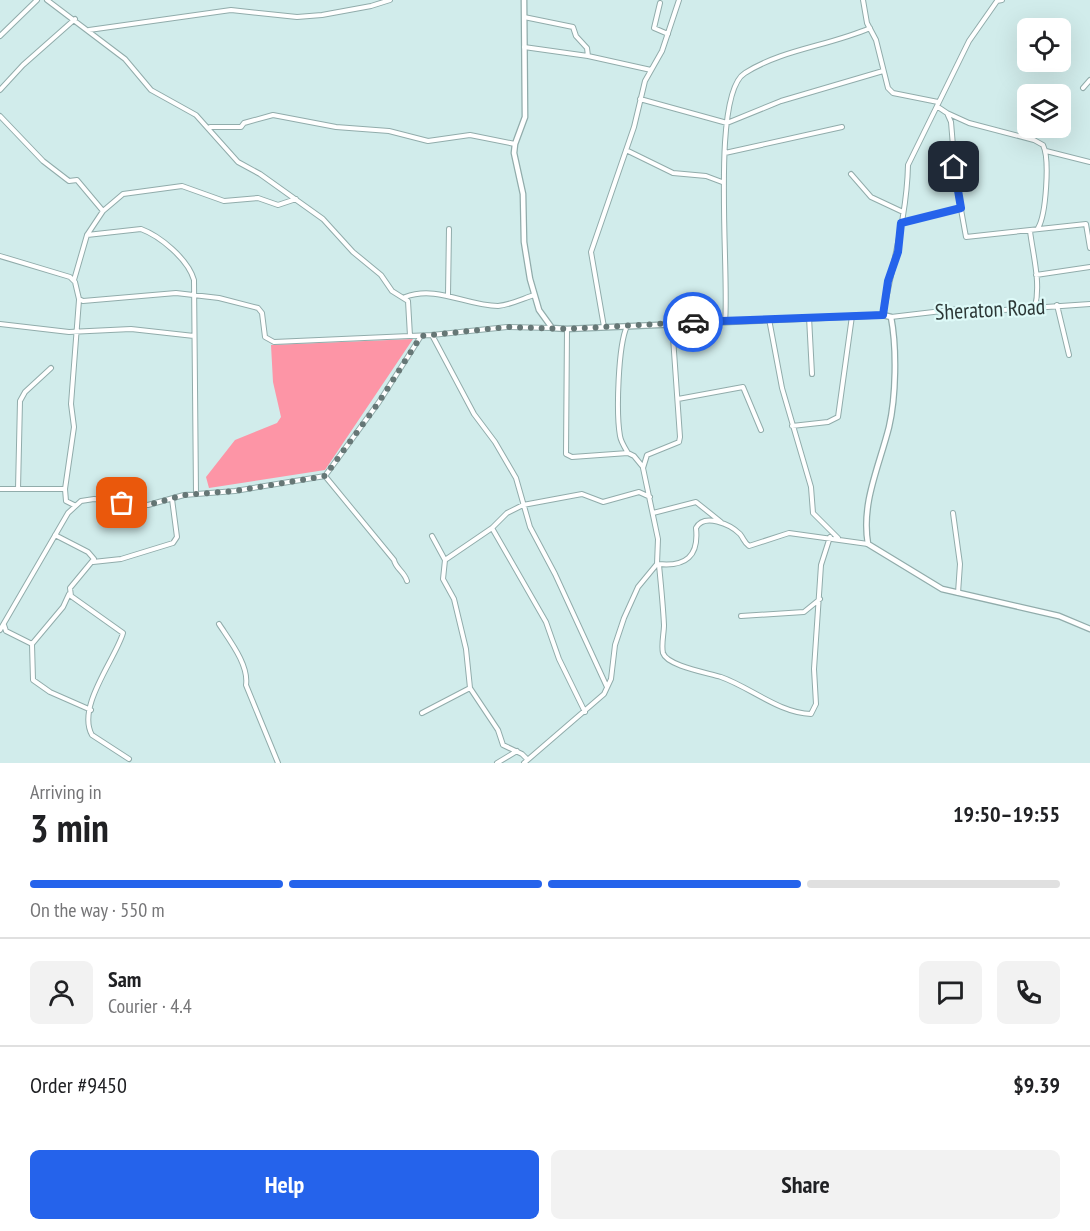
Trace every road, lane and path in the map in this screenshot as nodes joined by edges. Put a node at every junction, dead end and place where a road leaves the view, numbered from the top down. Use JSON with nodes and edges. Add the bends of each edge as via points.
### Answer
{"nodes":[{"id":1,"x":36,"y":0,"type":"edge"},
{"id":2,"x":47,"y":0,"type":"edge"},
{"id":3,"x":390,"y":0,"type":"edge"},
{"id":4,"x":524,"y":0,"type":"edge"},
{"id":5,"x":679,"y":0,"type":"edge"},
{"id":6,"x":863,"y":0,"type":"edge"},
{"id":7,"x":1002,"y":0,"type":"edge"},
{"id":8,"x":660,"y":3,"type":"dead end"},
{"id":9,"x":524,"y":17,"type":"junction"},
{"id":10,"x":75,"y":19,"type":"junction"},
{"id":11,"x":870,"y":28,"type":"junction"},
{"id":12,"x":88,"y":30,"type":"junction"},
{"id":13,"x":668,"y":34,"type":"junction"},
{"id":14,"x":0,"y":36,"type":"edge"},
{"id":15,"x":523,"y":46,"type":"junction"},
{"id":16,"x":588,"y":56,"type":"junction"},
{"id":17,"x":651,"y":70,"type":"junction"},
{"id":18,"x":882,"y":70,"type":"junction"},
{"id":19,"x":1090,"y":80,"type":"edge"},
{"id":20,"x":1083,"y":88,"type":"dead end"},
{"id":21,"x":0,"y":90,"type":"edge"},
{"id":22,"x":640,"y":99,"type":"junction"},
{"id":23,"x":938,"y":105,"type":"junction"},
{"id":24,"x":947,"y":113,"type":"junction"},
{"id":25,"x":0,"y":116,"type":"edge"},
{"id":26,"x":727,"y":123,"type":"junction"},
{"id":27,"x":209,"y":127,"type":"junction"},
{"id":28,"x":842,"y":128,"type":"dead end"},
{"id":29,"x":514,"y":144,"type":"junction"},
{"id":30,"x":626,"y":150,"type":"junction"},
{"id":31,"x":1046,"y":151,"type":"junction"},
{"id":32,"x":725,"y":153,"type":"junction"},
{"id":33,"x":1090,"y":162,"type":"edge"},
{"id":34,"x":851,"y":174,"type":"dead end"},
{"id":35,"x":722,"y":182,"type":"junction"},
{"id":36,"x":296,"y":199,"type":"junction"},
{"id":37,"x":961,"y":208,"type":"junction"},
{"id":38,"x":103,"y":211,"type":"junction"},
{"id":39,"x":903,"y":212,"type":"junction"},
{"id":40,"x":901,"y":223,"type":"junction"},
{"id":41,"x":1088,"y":225,"type":"edge"},
{"id":42,"x":1038,"y":228,"type":"junction"},
{"id":43,"x":449,"y":229,"type":"dead end"},
{"id":44,"x":1030,"y":231,"type":"junction"},
{"id":45,"x":87,"y":235,"type":"junction"},
{"id":46,"x":1090,"y":248,"type":"edge"},
{"id":47,"x":0,"y":256,"type":"edge"},
{"id":48,"x":1090,"y":267,"type":"edge"},
{"id":49,"x":1036,"y":275,"type":"junction"},
{"id":50,"x":74,"y":280,"type":"junction"},
{"id":51,"x":193,"y":293,"type":"junction"},
{"id":52,"x":448,"y":295,"type":"junction"},
{"id":53,"x":534,"y":295,"type":"junction"},
{"id":54,"x":405,"y":297,"type":"junction"},
{"id":55,"x":79,"y":299,"type":"junction"},
{"id":56,"x":1090,"y":304,"type":"edge"},
{"id":57,"x":1057,"y":305,"type":"junction"},
{"id":58,"x":1035,"y":307,"type":"junction"},
{"id":59,"x":883,"y":315,"type":"junction"},
{"id":60,"x":809,"y":316,"type":"junction"},
{"id":61,"x":852,"y":316,"type":"junction"},
{"id":62,"x":891,"y":317,"type":"junction"},
{"id":63,"x":769,"y":319,"type":"junction"},
{"id":64,"x":725,"y":322,"type":"junction"},
{"id":65,"x":672,"y":323,"type":"junction"},
{"id":66,"x":0,"y":324,"type":"edge"},
{"id":67,"x":604,"y":327,"type":"junction"},
{"id":68,"x":627,"y":327,"type":"junction"},
{"id":69,"x":552,"y":328,"type":"junction"},
{"id":70,"x":567,"y":329,"type":"junction"},
{"id":71,"x":77,"y":333,"type":"junction"},
{"id":72,"x":432,"y":335,"type":"junction"},
{"id":73,"x":194,"y":336,"type":"junction"},
{"id":74,"x":410,"y":336,"type":"junction"},
{"id":75,"x":421,"y":336,"type":"junction"},
{"id":76,"x":1069,"y":355,"type":"dead end"},
{"id":77,"x":51,"y":368,"type":"dead end"},
{"id":78,"x":812,"y":374,"type":"dead end"},
{"id":79,"x":678,"y":399,"type":"junction"},
{"id":80,"x":792,"y":426,"type":"junction"},
{"id":81,"x":761,"y":430,"type":"dead end"},
{"id":82,"x":628,"y":453,"type":"junction"},
{"id":83,"x":643,"y":468,"type":"junction"},
{"id":84,"x":325,"y":476,"type":"junction"},
{"id":85,"x":0,"y":489,"type":"edge"},
{"id":86,"x":18,"y":489,"type":"junction"},
{"id":87,"x":65,"y":489,"type":"junction"},
{"id":88,"x":196,"y":494,"type":"junction"},
{"id":89,"x":651,"y":497,"type":"junction"},
{"id":90,"x":172,"y":499,"type":"junction"},
{"id":91,"x":74,"y":505,"type":"junction"},
{"id":92,"x":523,"y":505,"type":"junction"},
{"id":93,"x":653,"y":513,"type":"junction"},
{"id":94,"x":953,"y":513,"type":"dead end"},
{"id":95,"x":721,"y":523,"type":"junction"},
{"id":96,"x":492,"y":528,"type":"junction"},
{"id":97,"x":55,"y":535,"type":"junction"},
{"id":98,"x":432,"y":536,"type":"dead end"},
{"id":99,"x":831,"y":537,"type":"junction"},
{"id":100,"x":838,"y":538,"type":"junction"},
{"id":101,"x":868,"y":544,"type":"junction"},
{"id":102,"x":445,"y":560,"type":"junction"},
{"id":103,"x":93,"y":562,"type":"junction"},
{"id":104,"x":658,"y":564,"type":"junction"},
{"id":105,"x":407,"y":580,"type":"dead end"},
{"id":106,"x":69,"y":593,"type":"junction"},
{"id":107,"x":958,"y":593,"type":"junction"},
{"id":108,"x":821,"y":599,"type":"junction"},
{"id":109,"x":741,"y":616,"type":"dead end"},
{"id":110,"x":219,"y":624,"type":"dead end"},
{"id":111,"x":1,"y":628,"type":"edge"},
{"id":112,"x":1090,"y":629,"type":"edge"},
{"id":113,"x":32,"y":644,"type":"junction"},
{"id":114,"x":608,"y":687,"type":"junction"},
{"id":115,"x":471,"y":688,"type":"junction"},
{"id":116,"x":91,"y":710,"type":"junction"},
{"id":117,"x":585,"y":712,"type":"junction"},
{"id":118,"x":422,"y":713,"type":"dead end"},
{"id":119,"x":517,"y":751,"type":"junction"},
{"id":120,"x":129,"y":759,"type":"dead end"},
{"id":121,"x":525,"y":761,"type":"edge"},
{"id":122,"x":278,"y":763,"type":"edge"},
{"id":123,"x":497,"y":763,"type":"edge"}],
"edges":[{"from":1,"to":14,"type":"street"},
{"from":2,"to":10,"type":"street"},
{"from":3,"to":12,"type":"street","via":[[322,15],[297,17],[231,10]]},
{"from":4,"to":9,"type":"street"},
{"from":5,"to":13,"type":"street"},
{"from":6,"to":11,"type":"street"},
{"from":7,"to":23,"type":"street","via":[[974,33]]},
{"from":8,"to":13,"type":"street","via":[[654,28]]},
{"from":9,"to":15,"type":"street"},
{"from":9,"to":16,"type":"street","via":[[573,27]]},
{"from":10,"to":12,"type":"street"},
{"from":10,"to":21,"type":"street","via":[[23,64]]},
{"from":11,"to":18,"type":"street"},
{"from":11,"to":26,"type":"street","via":[[784,54],[745,73],[734,84]]},
{"from":12,"to":27,"type":"street","via":[[125,59],[151,90]]},
{"from":13,"to":17,"type":"street"},
{"from":15,"to":16,"type":"street"},
{"from":15,"to":29,"type":"street","via":[[525,117]]},
{"from":16,"to":17,"type":"street"},
{"from":17,"to":22,"type":"street"},
{"from":18,"to":23,"type":"street","via":[[893,93]]},
{"from":18,"to":26,"type":"street","via":[[762,107]]},
{"from":19,"to":20,"type":"street"},
{"from":22,"to":26,"type":"street"},
{"from":22,"to":30,"type":"street"},
{"from":23,"to":24,"type":"street"},
{"from":23,"to":39,"type":"street","via":[[908,165]]},
{"from":24,"to":31,"type":"street","via":[[969,123],[1034,140]]},
{"from":24,"to":37,"type":"street"},
{"from":25,"to":38,"type":"street","via":[[52,168],[69,181],[78,181]]},
{"from":26,"to":32,"type":"street"},
{"from":27,"to":29,"type":"street","via":[[241,127],[273,115],[336,127],[389,131],[428,141],[470,135]]},
{"from":27,"to":36,"type":"street","via":[[233,158]]},
{"from":28,"to":32,"type":"street"},
{"from":29,"to":53,"type":"street","via":[[524,207],[527,266]]},
{"from":30,"to":35,"type":"street","via":[[673,173],[706,176]]},
{"from":30,"to":67,"type":"street","via":[[591,252]]},
{"from":31,"to":33,"type":"street"},
{"from":31,"to":42,"type":"street","via":[[1044,219]]},
{"from":32,"to":35,"type":"street"},
{"from":34,"to":39,"type":"street","via":[[871,197]]},
{"from":35,"to":64,"type":"street","via":[[726,210]]},
{"from":36,"to":38,"type":"street","via":[[278,205],[253,198],[224,201],[182,186],[123,194]]},
{"from":36,"to":54,"type":"street","via":[[329,224],[392,291]]},
{"from":37,"to":40,"type":"street"},
{"from":37,"to":44,"type":"street","via":[[966,237]]},
{"from":38,"to":45,"type":"street"},
{"from":39,"to":40,"type":"street"},
{"from":40,"to":59,"type":"street"},
{"from":41,"to":42,"type":"street"},
{"from":41,"to":46,"type":"street"},
{"from":42,"to":44,"type":"street"},
{"from":43,"to":52,"type":"street"},
{"from":44,"to":49,"type":"street"},
{"from":45,"to":50,"type":"street"},
{"from":45,"to":51,"type":"street","via":[[146,231],[170,248],[191,272]]},
{"from":47,"to":50,"type":"street"},
{"from":48,"to":49,"type":"street"},
{"from":49,"to":58,"type":"street"},
{"from":50,"to":55,"type":"street"},
{"from":51,"to":55,"type":"street"},
{"from":51,"to":73,"type":"street"},
{"from":51,"to":74,"type":"street","via":[[258,308],[265,337],[273,342]]},
{"from":52,"to":53,"type":"street","via":[[501,306]]},
{"from":52,"to":54,"type":"street"},
{"from":53,"to":69,"type":"street"},
{"from":54,"to":74,"type":"street","via":[[410,305]]},
{"from":55,"to":71,"type":"street"},
{"from":56,"to":57,"type":"street","name":"Sheraton Road"},
{"from":57,"to":58,"type":"street","name":"Sheraton Road"},
{"from":57,"to":76,"type":"street"},
{"from":58,"to":62,"type":"street","name":"Sheraton Road","via":[[959,309]]},
{"from":59,"to":61,"type":"street"},
{"from":59,"to":62,"type":"street"},
{"from":60,"to":61,"type":"street"},
{"from":60,"to":63,"type":"street"},
{"from":60,"to":78,"type":"street"},
{"from":61,"to":80,"type":"street","via":[[838,417]]},
{"from":62,"to":101,"type":"street","via":[[895,334],[892,409],[867,499]]},
{"from":63,"to":64,"type":"street"},
{"from":63,"to":80,"type":"street"},
{"from":64,"to":65,"type":"street"},
{"from":65,"to":68,"type":"street"},
{"from":65,"to":79,"type":"street"},
{"from":66,"to":71,"type":"street"},
{"from":67,"to":68,"type":"street"},
{"from":67,"to":70,"type":"street"},
{"from":68,"to":82,"type":"street","via":[[622,339],[620,433]]},
{"from":69,"to":70,"type":"street"},
{"from":69,"to":72,"type":"street","via":[[507,327]]},
{"from":70,"to":82,"type":"street","via":[[566,454],[572,457]]},
{"from":71,"to":73,"type":"street","via":[[131,328]]},
{"from":71,"to":87,"type":"street","via":[[71,404],[74,427]]},
{"from":72,"to":75,"type":"street"},
{"from":72,"to":92,"type":"street","via":[[474,414],[516,478]]},
{"from":73,"to":88,"type":"street"},
{"from":74,"to":75,"type":"street"},
{"from":75,"to":84,"type":"street"},
{"from":77,"to":86,"type":"street","via":[[20,401]]},
{"from":79,"to":81,"type":"street","via":[[743,387]]},
{"from":79,"to":83,"type":"street","via":[[679,442],[647,455]]},
{"from":80,"to":100,"type":"street","via":[[811,487],[813,513]]},
{"from":82,"to":83,"type":"street"},
{"from":83,"to":89,"type":"street"},
{"from":84,"to":88,"type":"street"},
{"from":84,"to":105,"type":"street"},
{"from":85,"to":86,"type":"street"},
{"from":86,"to":87,"type":"street"},
{"from":87,"to":91,"type":"street","via":[[66,501]]},
{"from":88,"to":90,"type":"street"},
{"from":89,"to":92,"type":"street","via":[[639,492],[603,502],[582,494]]},
{"from":89,"to":93,"type":"street"},
{"from":90,"to":91,"type":"street","via":[[148,505],[87,499]]},
{"from":90,"to":103,"type":"street","via":[[177,537],[173,543],[121,559]]},
{"from":91,"to":97,"type":"street"},
{"from":92,"to":96,"type":"street","via":[[507,513]]},
{"from":92,"to":114,"type":"street"},
{"from":93,"to":95,"type":"street","via":[[696,502]]},
{"from":93,"to":104,"type":"street","via":[[660,550]]},
{"from":94,"to":107,"type":"street","via":[[960,564]]},
{"from":95,"to":99,"type":"street","via":[[738,532],[749,546],[789,533]]},
{"from":95,"to":104,"type":"street","via":[[699,523],[698,541],[691,556],[675,564]]},
{"from":96,"to":102,"type":"street"},
{"from":96,"to":117,"type":"street","via":[[546,622]]},
{"from":97,"to":103,"type":"street","via":[[88,552]]},
{"from":97,"to":111,"type":"street"},
{"from":98,"to":102,"type":"street"},
{"from":99,"to":100,"type":"street"},
{"from":99,"to":108,"type":"street","via":[[821,565]]},
{"from":100,"to":101,"type":"street"},
{"from":101,"to":107,"type":"street","via":[[929,582]]},
{"from":102,"to":115,"type":"street","via":[[443,579],[454,599]]},
{"from":103,"to":106,"type":"street"},
{"from":104,"to":108,"type":"street","via":[[663,655],[695,672],[721,677],[805,714],[811,714],[816,704],[814,669]]},
{"from":104,"to":114,"type":"street","via":[[638,587],[622,624]]},
{"from":106,"to":113,"type":"street","via":[[63,607]]},
{"from":106,"to":116,"type":"street","via":[[123,633],[101,675]]},
{"from":107,"to":112,"type":"street","via":[[1059,616]]},
{"from":108,"to":109,"type":"street","via":[[804,612]]},
{"from":110,"to":122,"type":"street","via":[[244,668],[246,685]]},
{"from":111,"to":113,"type":"street"},
{"from":113,"to":116,"type":"street","via":[[33,680]]},
{"from":114,"to":117,"type":"street"},
{"from":115,"to":118,"type":"street"},
{"from":115,"to":119,"type":"street","via":[[503,745]]},
{"from":116,"to":120,"type":"street","via":[[92,735]]},
{"from":117,"to":121,"type":"street"},
{"from":119,"to":121,"type":"street"},
{"from":119,"to":123,"type":"street"}]}
